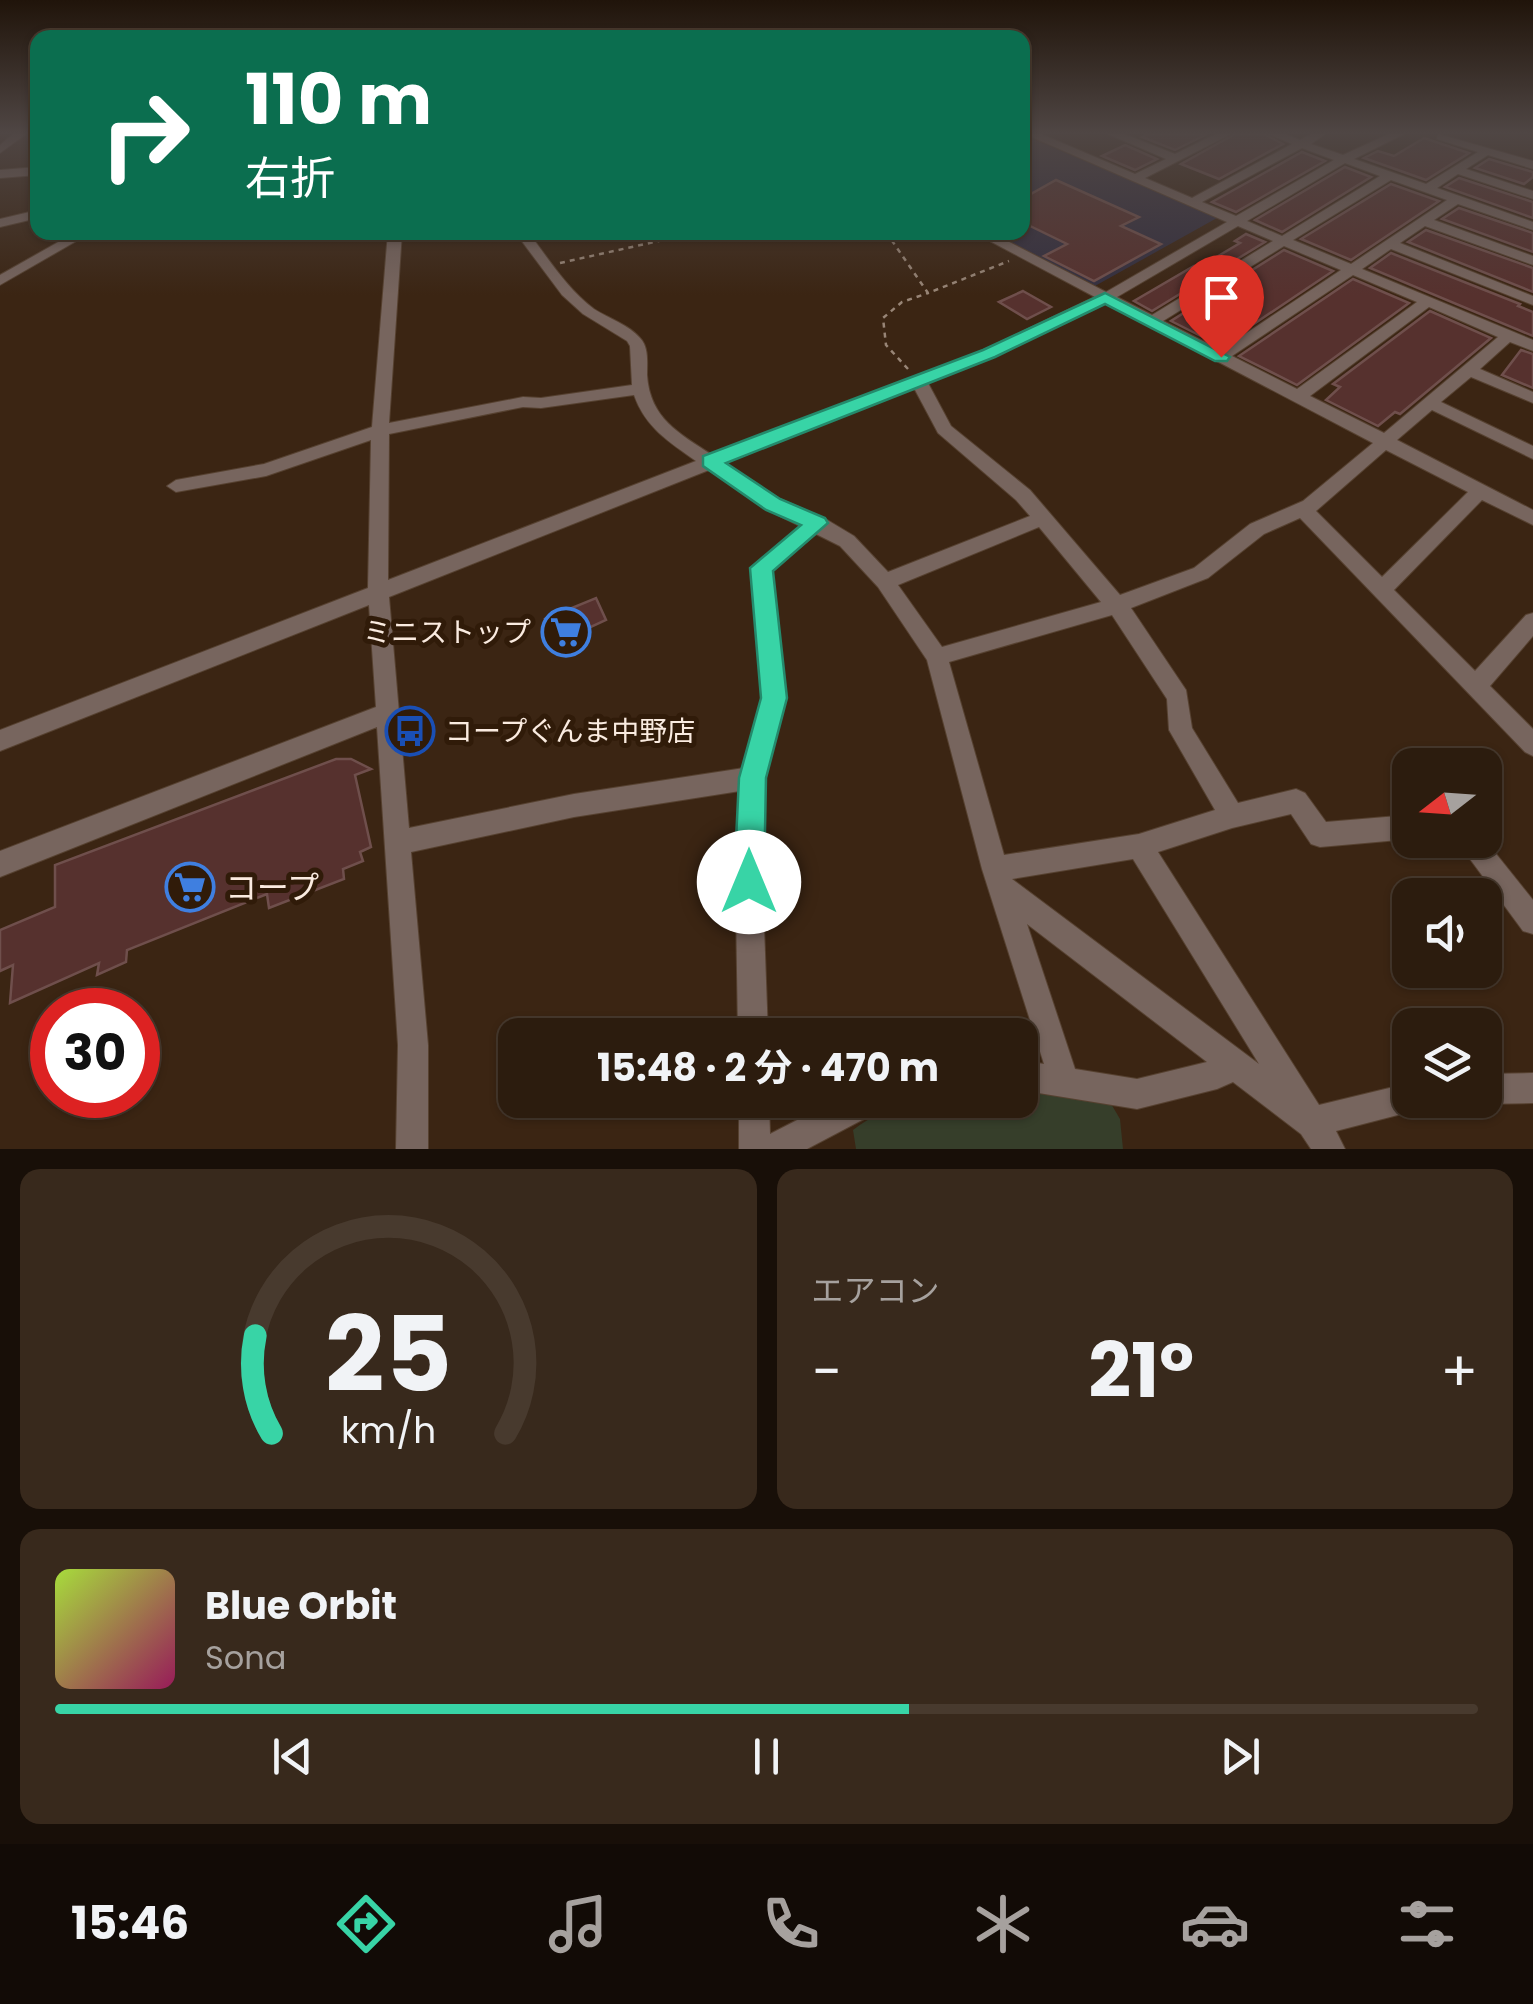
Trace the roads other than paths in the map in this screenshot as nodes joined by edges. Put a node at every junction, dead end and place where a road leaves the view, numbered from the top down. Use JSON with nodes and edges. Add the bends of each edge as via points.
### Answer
{"nodes":[{"id":1,"x":1159,"y":188,"type":"edge"},
{"id":2,"x":1220,"y":188,"type":"edge"},
{"id":3,"x":1296,"y":188,"type":"edge"},
{"id":4,"x":1370,"y":188,"type":"edge"},
{"id":5,"x":1428,"y":188,"type":"edge"},
{"id":6,"x":1456,"y":199,"type":"junction"},
{"id":7,"x":1193,"y":202,"type":"junction"},
{"id":8,"x":30,"y":216,"type":"edge"},
{"id":9,"x":1239,"y":221,"type":"junction"},
{"id":10,"x":1424,"y":221,"type":"junction"},
{"id":11,"x":0,"y":223,"type":"edge"},
{"id":12,"x":1533,"y":226,"type":"edge"},
{"id":13,"x":72,"y":240,"type":"edge"},
{"id":14,"x":394,"y":240,"type":"edge"},
{"id":15,"x":527,"y":240,"type":"edge"},
{"id":16,"x":996,"y":240,"type":"edge"},
{"id":17,"x":1285,"y":241,"type":"junction"},
{"id":18,"x":1390,"y":244,"type":"junction"},
{"id":19,"x":1533,"y":261,"type":"edge"},
{"id":20,"x":1353,"y":270,"type":"junction"},
{"id":21,"x":0,"y":281,"type":"edge"},
{"id":22,"x":1105,"y":298,"type":"junction"},
{"id":23,"x":1533,"y":300,"type":"edge"},
{"id":24,"x":1427,"y":302,"type":"junction"},
{"id":25,"x":1152,"y":322,"type":"junction"},
{"id":26,"x":1508,"y":336,"type":"junction"},
{"id":27,"x":1533,"y":346,"type":"edge"},
{"id":28,"x":1221,"y":357,"type":"junction"},
{"id":29,"x":1469,"y":370,"type":"junction"},
{"id":30,"x":918,"y":380,"type":"junction"},
{"id":31,"x":640,"y":389,"type":"junction"},
{"id":32,"x":1297,"y":396,"type":"junction"},
{"id":33,"x":1533,"y":398,"type":"edge"},
{"id":34,"x":1428,"y":402,"type":"junction"},
{"id":35,"x":381,"y":430,"type":"junction"},
{"id":36,"x":1383,"y":441,"type":"junction"},
{"id":37,"x":1533,"y":453,"type":"edge"},
{"id":38,"x":710,"y":461,"type":"junction"},
{"id":39,"x":176,"y":486,"type":"dead end"},
{"id":40,"x":1480,"y":491,"type":"junction"},
{"id":41,"x":1304,"y":510,"type":"junction"},
{"id":42,"x":1043,"y":518,"type":"junction"},
{"id":43,"x":1533,"y":518,"type":"edge"},
{"id":44,"x":817,"y":523,"type":"junction"},
{"id":45,"x":885,"y":582,"type":"junction"},
{"id":46,"x":1380,"y":588,"type":"junction"},
{"id":47,"x":378,"y":592,"type":"junction"},
{"id":48,"x":1116,"y":606,"type":"junction"},
{"id":49,"x":1533,"y":621,"type":"edge"},
{"id":50,"x":937,"y":656,"type":"junction"},
{"id":51,"x":1472,"y":682,"type":"junction"},
{"id":52,"x":387,"y":714,"type":"junction"},
{"id":53,"x":0,"y":741,"type":"edge"},
{"id":54,"x":1533,"y":745,"type":"edge"},
{"id":55,"x":753,"y":778,"type":"junction"},
{"id":56,"x":1232,"y":816,"type":"junction"},
{"id":57,"x":1392,"y":829,"type":"edge"},
{"id":58,"x":398,"y":843,"type":"junction"},
{"id":59,"x":1139,"y":846,"type":"junction"},
{"id":60,"x":1483,"y":858,"type":"edge"},
{"id":61,"x":0,"y":864,"type":"edge"},
{"id":62,"x":999,"y":879,"type":"junction"},
{"id":63,"x":1533,"y":921,"type":"edge"},
{"id":64,"x":753,"y":1018,"type":"edge"},
{"id":65,"x":1236,"y":1063,"type":"junction"},
{"id":66,"x":1038,"y":1077,"type":"edge"},
{"id":67,"x":1064,"y":1081,"type":"junction"},
{"id":68,"x":1533,"y":1088,"type":"edge"},
{"id":69,"x":1502,"y":1089,"type":"edge"},
{"id":70,"x":1392,"y":1102,"type":"edge"},
{"id":71,"x":755,"y":1118,"type":"edge"},
{"id":72,"x":834,"y":1118,"type":"edge"},
{"id":73,"x":1311,"y":1122,"type":"junction"},
{"id":74,"x":412,"y":1149,"type":"edge"},
{"id":75,"x":756,"y":1149,"type":"edge"},
{"id":76,"x":775,"y":1149,"type":"edge"},
{"id":77,"x":1329,"y":1149,"type":"edge"}],
"edges":[{"from":1,"to":7,"type":"street"},
{"from":2,"to":7,"type":"street"},
{"from":3,"to":9,"type":"street"},
{"from":4,"to":17,"type":"street"},
{"from":5,"to":6,"type":"street"},
{"from":6,"to":10,"type":"street"},
{"from":6,"to":12,"type":"street"},
{"from":7,"to":9,"type":"street"},
{"from":8,"to":11,"type":"street"},
{"from":9,"to":17,"type":"street"},
{"from":9,"to":22,"type":"street"},
{"from":10,"to":18,"type":"street"},
{"from":10,"to":19,"type":"street"},
{"from":13,"to":21,"type":"street"},
{"from":14,"to":35,"type":"street"},
{"from":15,"to":31,"type":"street","via":[[588,311],[633,338]]},
{"from":16,"to":22,"type":"street"},
{"from":17,"to":20,"type":"street"},
{"from":17,"to":25,"type":"street"},
{"from":18,"to":20,"type":"street"},
{"from":18,"to":23,"type":"street"},
{"from":20,"to":24,"type":"street"},
{"from":20,"to":28,"type":"street"},
{"from":22,"to":25,"type":"street"},
{"from":22,"to":30,"type":"street"},
{"from":24,"to":26,"type":"street"},
{"from":24,"to":32,"type":"street"},
{"from":25,"to":28,"type":"street"},
{"from":26,"to":27,"type":"street"},
{"from":26,"to":29,"type":"street"},
{"from":28,"to":32,"type":"street"},
{"from":29,"to":33,"type":"street"},
{"from":29,"to":34,"type":"street"},
{"from":30,"to":38,"type":"street"},
{"from":30,"to":42,"type":"street","via":[[944,429]]},
{"from":31,"to":35,"type":"street","via":[[524,402]]},
{"from":31,"to":38,"type":"street","via":[[649,414],[668,434]]},
{"from":32,"to":36,"type":"street"},
{"from":34,"to":36,"type":"street"},
{"from":34,"to":37,"type":"street"},
{"from":35,"to":39,"type":"street","via":[[266,470]]},
{"from":35,"to":47,"type":"street"},
{"from":36,"to":40,"type":"street"},
{"from":36,"to":41,"type":"street"},
{"from":38,"to":44,"type":"street","via":[[773,504]]},
{"from":38,"to":47,"type":"street"},
{"from":40,"to":43,"type":"street"},
{"from":40,"to":46,"type":"street"},
{"from":41,"to":46,"type":"street"},
{"from":41,"to":48,"type":"street","via":[[1257,529],[1201,573]]},
{"from":42,"to":45,"type":"street"},
{"from":42,"to":48,"type":"street"},
{"from":44,"to":45,"type":"street","via":[[847,542]]},
{"from":44,"to":55,"type":"street","via":[[761,568],[774,698]]},
{"from":45,"to":50,"type":"street"},
{"from":46,"to":51,"type":"street"},
{"from":47,"to":52,"type":"street"},
{"from":47,"to":53,"type":"street"},
{"from":48,"to":50,"type":"street"},
{"from":48,"to":56,"type":"street","via":[[1178,696],[1181,730]]},
{"from":49,"to":51,"type":"street"},
{"from":50,"to":62,"type":"street"},
{"from":51,"to":54,"type":"street"},
{"from":52,"to":58,"type":"street"},
{"from":52,"to":61,"type":"street"},
{"from":55,"to":58,"type":"street","via":[[592,801]]},
{"from":55,"to":64,"type":"street"},
{"from":56,"to":57,"type":"street","via":[[1296,801],[1320,835]]},
{"from":56,"to":59,"type":"street"},
{"from":58,"to":74,"type":"street","via":[[413,1045]]},
{"from":59,"to":62,"type":"street"},
{"from":59,"to":73,"type":"street"},
{"from":60,"to":63,"type":"street"},
{"from":62,"to":65,"type":"street"},
{"from":62,"to":67,"type":"street"},
{"from":65,"to":67,"type":"street","via":[[1137,1094]]},
{"from":65,"to":73,"type":"street"},
{"from":66,"to":67,"type":"street"},
{"from":68,"to":69,"type":"street"},
{"from":70,"to":73,"type":"street"},
{"from":71,"to":75,"type":"street"},
{"from":72,"to":76,"type":"street"},
{"from":73,"to":77,"type":"street"}]}
